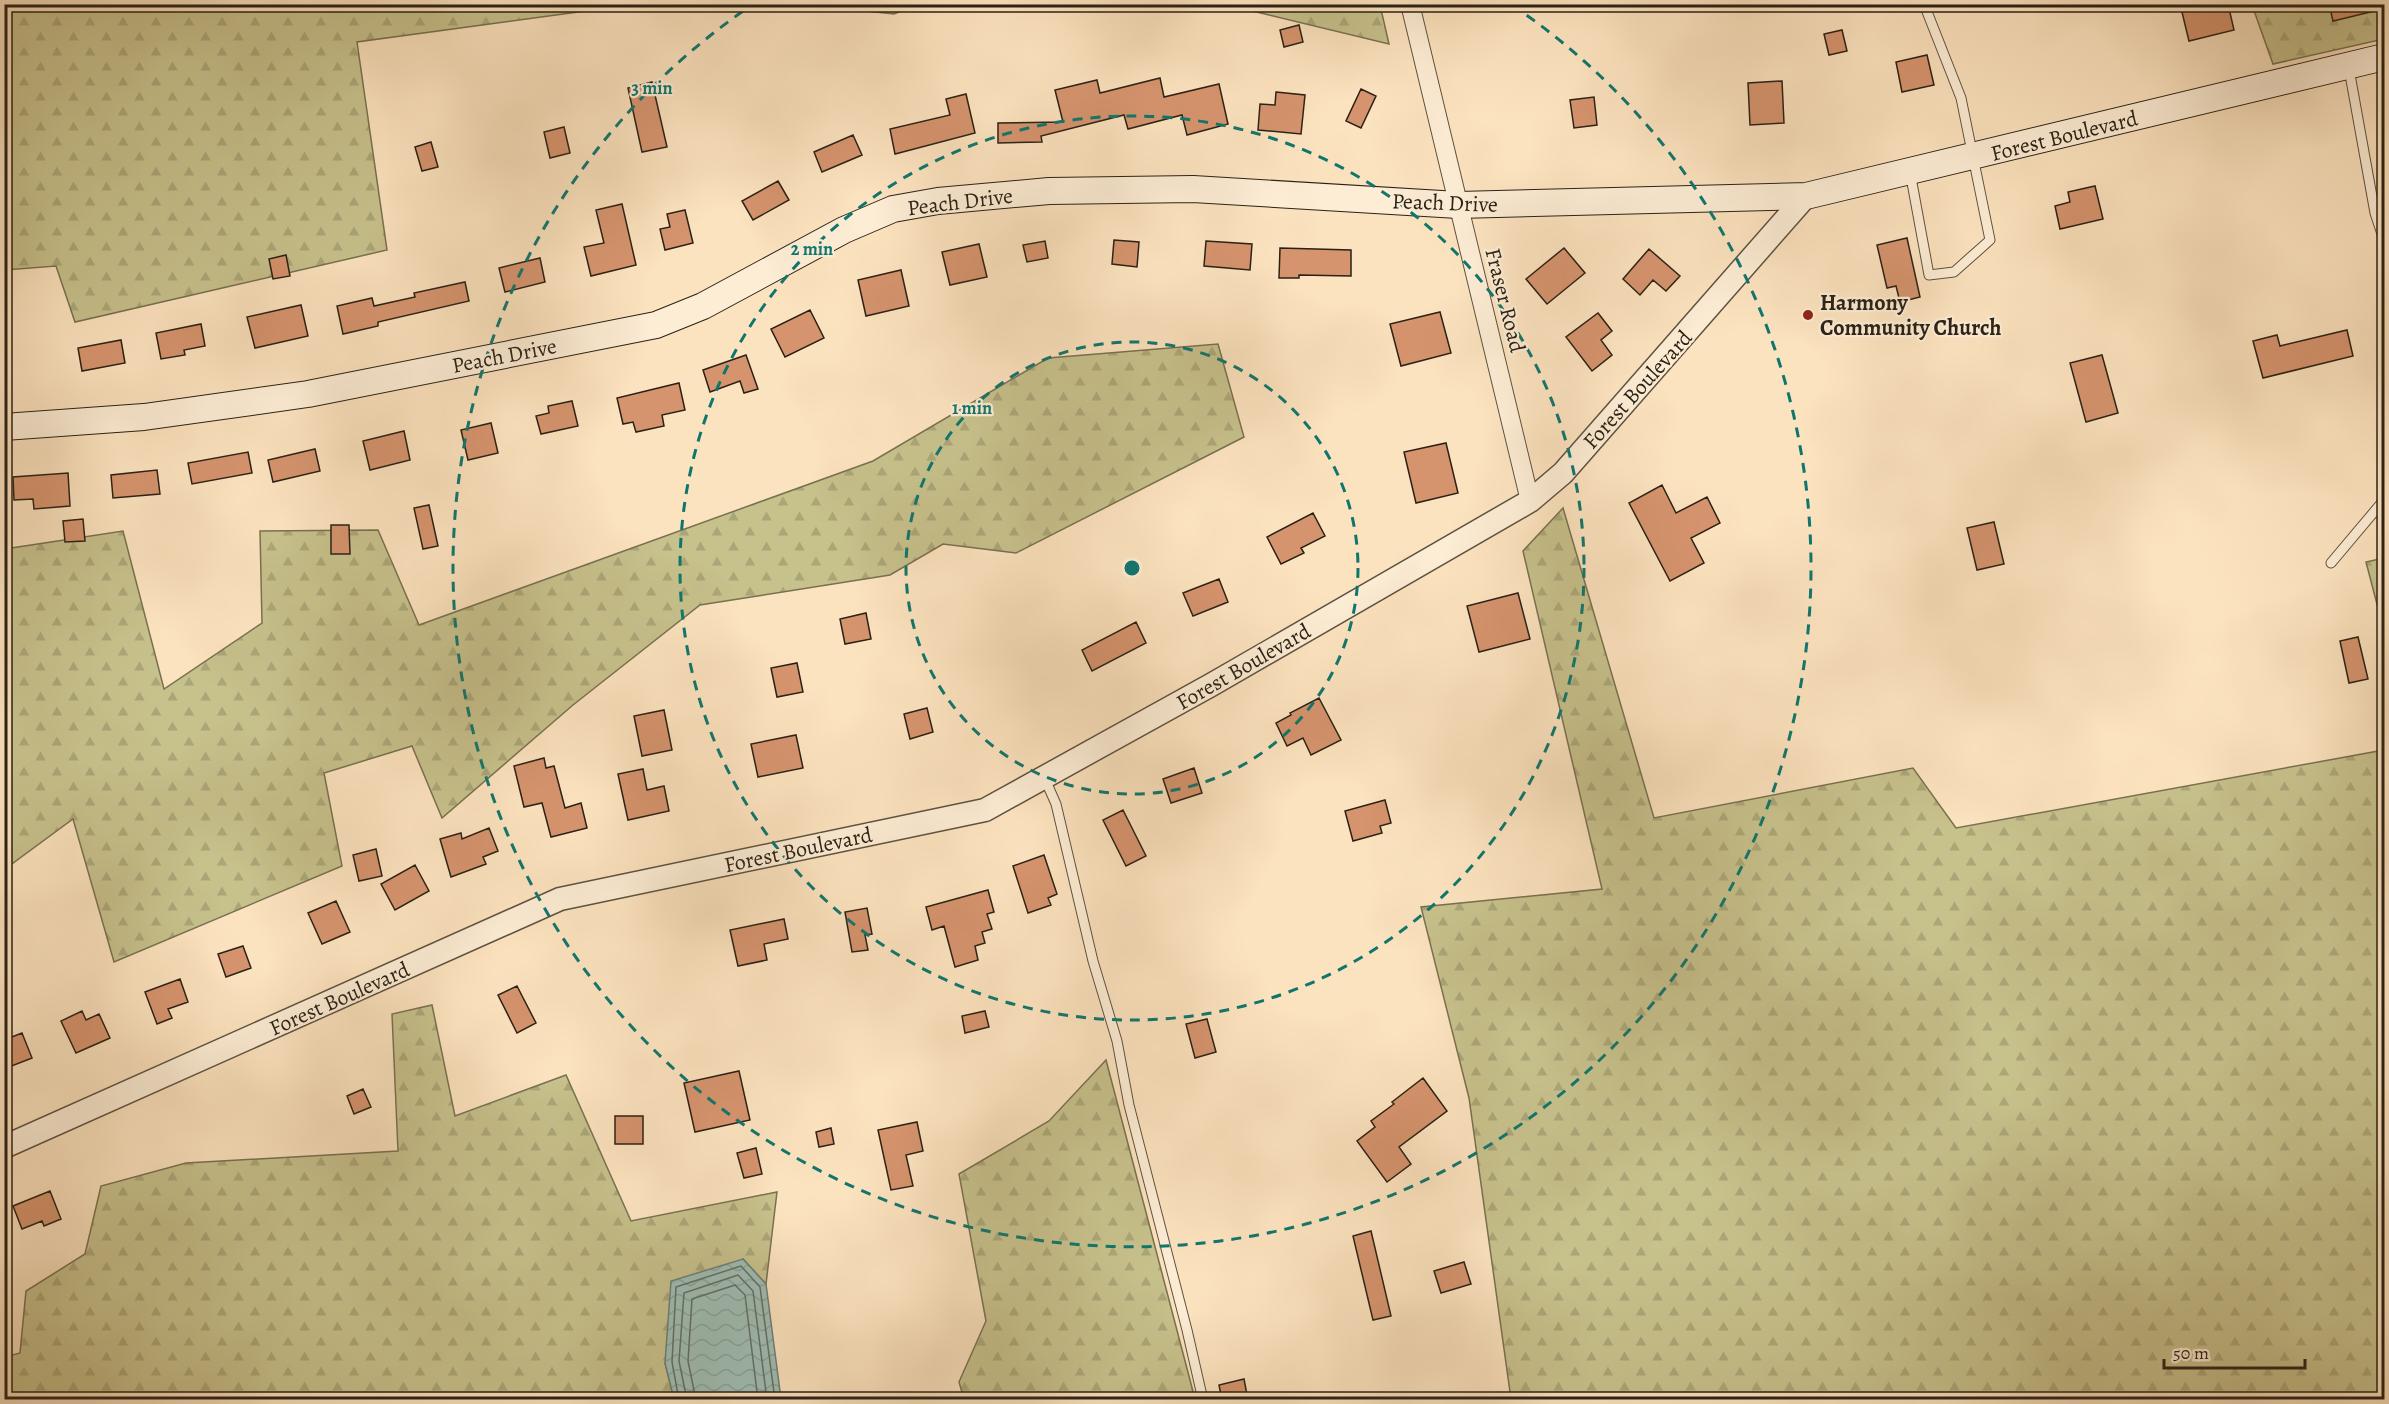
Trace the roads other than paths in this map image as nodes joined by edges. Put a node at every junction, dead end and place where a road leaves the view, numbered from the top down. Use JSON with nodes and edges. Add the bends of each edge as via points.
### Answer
{"nodes":[{"id":1,"x":1410,"y":4,"type":"edge"},
{"id":2,"x":1924,"y":4,"type":"edge"},
{"id":3,"x":2385,"y":57,"type":"edge"},
{"id":4,"x":2348,"y":66,"type":"junction"},
{"id":5,"x":1974,"y":157,"type":"junction"},
{"id":6,"x":1910,"y":172,"type":"junction"},
{"id":7,"x":1806,"y":196,"type":"junction"},
{"id":8,"x":1458,"y":206,"type":"junction"},
{"id":9,"x":2385,"y":240,"type":"edge"},
{"id":10,"x":4,"y":427,"type":"edge"},
{"id":11,"x":2385,"y":500,"type":"edge"},
{"id":12,"x":1530,"y":501,"type":"junction"},
{"id":13,"x":2331,"y":563,"type":"dead end"},
{"id":14,"x":1044,"y":777,"type":"junction"},
{"id":15,"x":4,"y":1147,"type":"edge"},
{"id":16,"x":1203,"y":1400,"type":"edge"}],
"edges":[{"from":1,"to":8,"type":"street","name":"Fraser Road"},
{"from":2,"to":5,"type":"lane","via":[[1961,98]]},
{"from":3,"to":4,"type":"main road","name":"Forest Boulevard"},
{"from":4,"to":5,"type":"main road","name":"Forest Boulevard"},
{"from":4,"to":9,"type":"lane","via":[[2375,213]]},
{"from":5,"to":6,"type":"main road","name":"Forest Boulevard"},
{"from":5,"to":6,"type":"lane","via":[[1989,240],[1954,272],[1929,275]]},
{"from":6,"to":7,"type":"main road","name":"Forest Boulevard"},
{"from":7,"to":8,"type":"main road","name":"Peach Drive"},
{"from":7,"to":12,"type":"street","name":"Forest Boulevard","via":[[1563,473]]},
{"from":8,"to":10,"type":"main road","name":"Peach Drive","via":[[1193,189],[1049,191],[938,201],[893,209],[844,230],[703,306],[656,325],[308,394],[144,417]]},
{"from":8,"to":12,"type":"street","name":"Fraser Road"},
{"from":11,"to":13,"type":"lane"},
{"from":12,"to":14,"type":"street","name":"Forest Boulevard","via":[[1211,686]]},
{"from":14,"to":15,"type":"street","name":"Forest Boulevard","via":[[985,810],[560,899]]},
{"from":14,"to":16,"type":"lane","via":[[1056,804],[1093,961],[1117,1041],[1129,1105]]}]}
